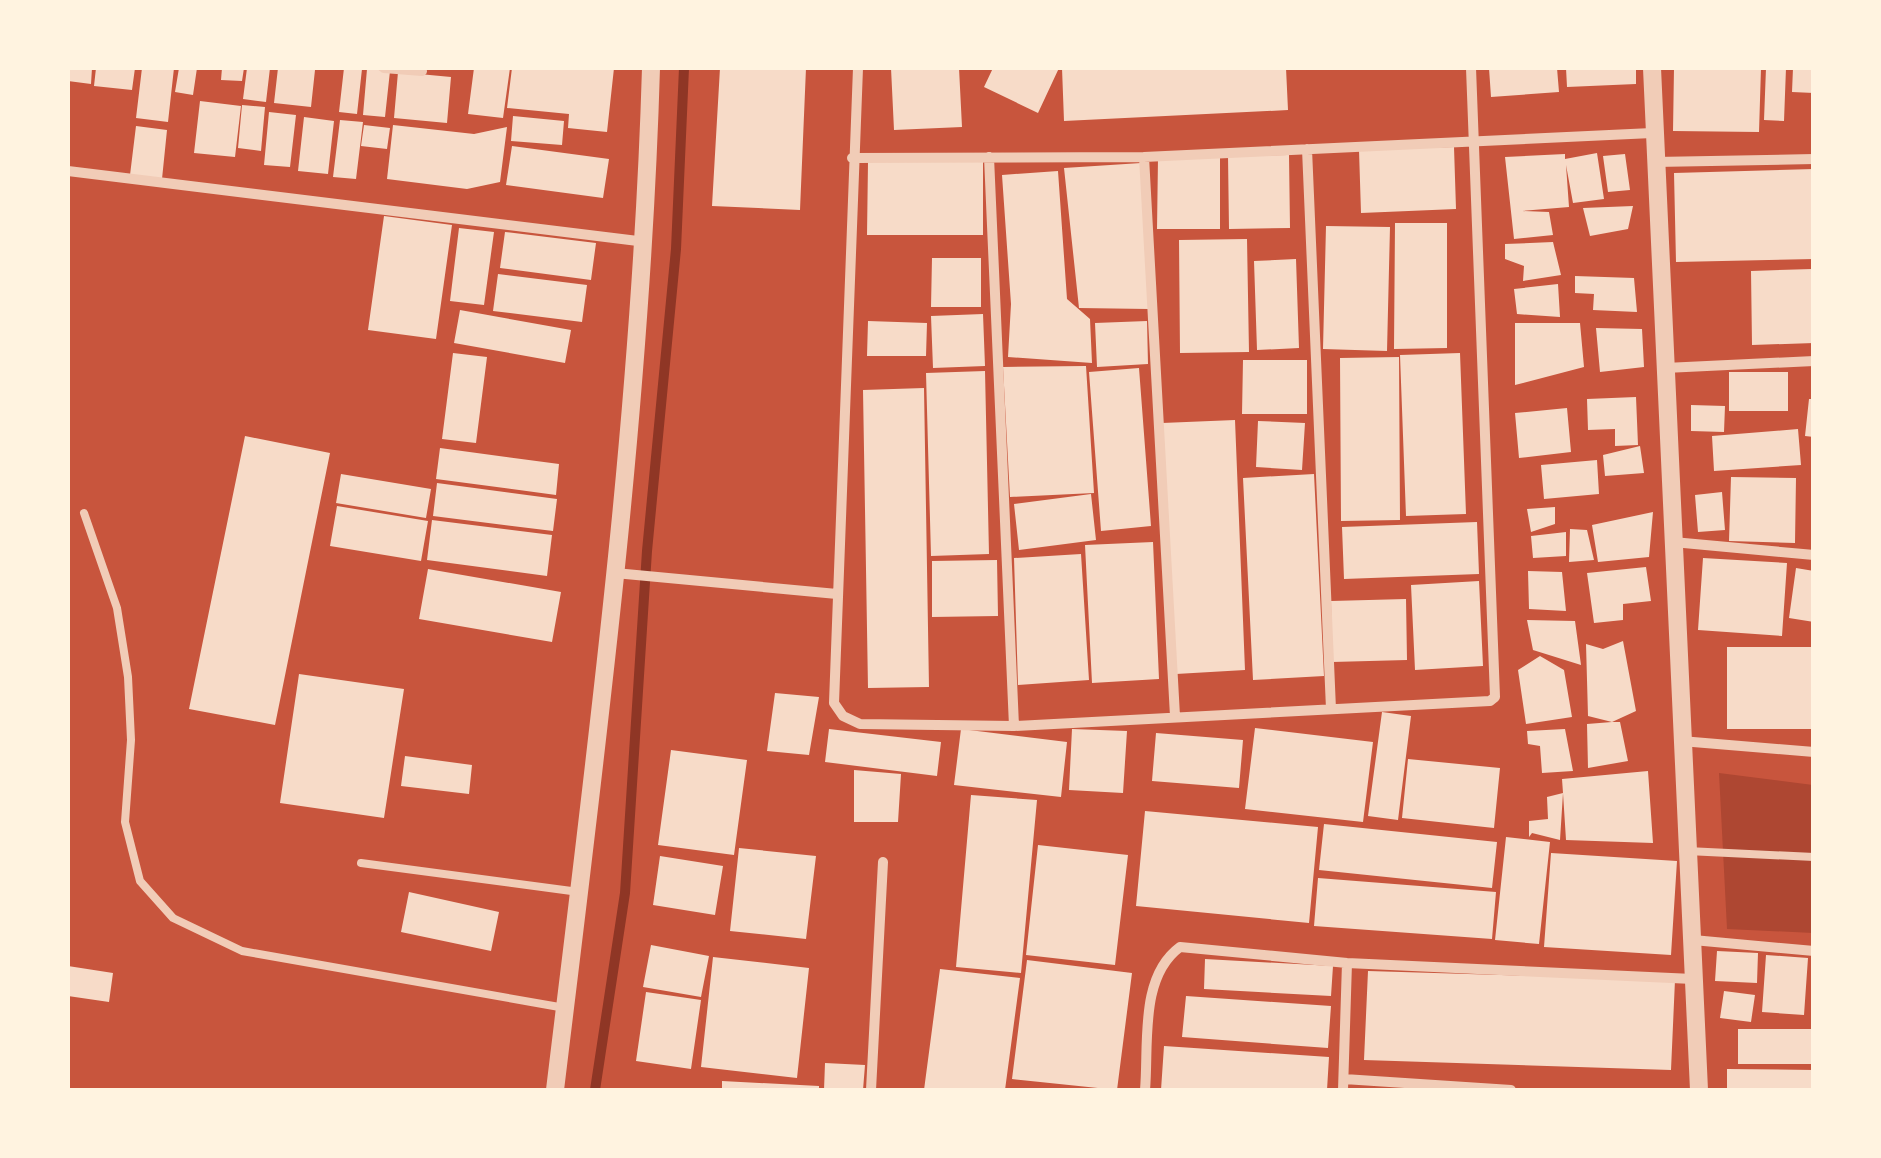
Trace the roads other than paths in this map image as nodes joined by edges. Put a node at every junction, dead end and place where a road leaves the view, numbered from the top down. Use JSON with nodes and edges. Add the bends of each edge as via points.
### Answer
{"nodes":[{"id":1,"x":384,"y":68,"type":"edge"},
{"id":2,"x":651,"y":68,"type":"edge"},
{"id":3,"x":858,"y":68,"type":"edge"},
{"id":4,"x":1472,"y":68,"type":"edge"},
{"id":5,"x":1652,"y":68,"type":"edge"},
{"id":6,"x":422,"y":72,"type":"dead end"},
{"id":7,"x":1652,"y":133,"type":"junction"},
{"id":8,"x":1472,"y":141,"type":"junction"},
{"id":9,"x":1307,"y":149,"type":"junction"},
{"id":10,"x":989,"y":157,"type":"junction"},
{"id":11,"x":1144,"y":157,"type":"junction"},
{"id":12,"x":852,"y":158,"type":"junction"},
{"id":13,"x":1814,"y":159,"type":"edge"},
{"id":14,"x":1656,"y":162,"type":"junction"},
{"id":15,"x":68,"y":171,"type":"edge"},
{"id":16,"x":646,"y":242,"type":"junction"},
{"id":17,"x":1814,"y":360,"type":"edge"},
{"id":18,"x":1664,"y":368,"type":"junction"},
{"id":19,"x":84,"y":514,"type":"dead end"},
{"id":20,"x":1672,"y":542,"type":"junction"},
{"id":21,"x":1814,"y":554,"type":"edge"},
{"id":22,"x":615,"y":573,"type":"junction"},
{"id":23,"x":837,"y":594,"type":"junction"},
{"id":24,"x":1331,"y":709,"type":"junction"},
{"id":25,"x":1174,"y":716,"type":"junction"},
{"id":26,"x":1014,"y":726,"type":"junction"},
{"id":27,"x":1680,"y":740,"type":"junction"},
{"id":28,"x":1814,"y":752,"type":"edge"},
{"id":29,"x":1687,"y":851,"type":"junction"},
{"id":30,"x":1814,"y":857,"type":"edge"},
{"id":31,"x":884,"y":862,"type":"dead end"},
{"id":32,"x":361,"y":863,"type":"dead end"},
{"id":33,"x":579,"y":892,"type":"junction"},
{"id":34,"x":1693,"y":940,"type":"junction"},
{"id":35,"x":1814,"y":950,"type":"edge"},
{"id":36,"x":1347,"y":963,"type":"junction"},
{"id":37,"x":1693,"y":979,"type":"junction"},
{"id":38,"x":565,"y":1008,"type":"junction"},
{"id":39,"x":1343,"y":1085,"type":"edge"},
{"id":40,"x":555,"y":1090,"type":"edge"},
{"id":41,"x":871,"y":1090,"type":"edge"},
{"id":42,"x":1145,"y":1090,"type":"edge"},
{"id":43,"x":1511,"y":1090,"type":"edge"},
{"id":44,"x":1699,"y":1090,"type":"edge"}],
"edges":[{"from":1,"to":6,"type":"street"},
{"from":2,"to":16,"type":"street"},
{"from":3,"to":12,"type":"street"},
{"from":4,"to":8,"type":"street"},
{"from":5,"to":7,"type":"street"},
{"from":7,"to":8,"type":"street"},
{"from":7,"to":14,"type":"street"},
{"from":8,"to":9,"type":"street"},
{"from":8,"to":24,"type":"street","via":[[1498,692],[1490,701]]},
{"from":9,"to":11,"type":"street"},
{"from":9,"to":24,"type":"street"},
{"from":10,"to":11,"type":"street"},
{"from":10,"to":12,"type":"street"},
{"from":10,"to":26,"type":"street"},
{"from":11,"to":25,"type":"street"},
{"from":12,"to":23,"type":"street"},
{"from":13,"to":14,"type":"street"},
{"from":14,"to":18,"type":"street"},
{"from":15,"to":16,"type":"street"},
{"from":16,"to":22,"type":"street"},
{"from":17,"to":18,"type":"street"},
{"from":18,"to":20,"type":"street"},
{"from":19,"to":38,"type":"lane","via":[[118,608],[128,677],[125,822],[140,881],[173,918],[242,951]]},
{"from":20,"to":21,"type":"street"},
{"from":20,"to":27,"type":"street"},
{"from":22,"to":23,"type":"street"},
{"from":22,"to":33,"type":"street"},
{"from":23,"to":26,"type":"street","via":[[834,703],[843,716],[860,724]]},
{"from":24,"to":25,"type":"street"},
{"from":25,"to":26,"type":"street"},
{"from":27,"to":28,"type":"street"},
{"from":27,"to":29,"type":"street"},
{"from":29,"to":30,"type":"lane"},
{"from":29,"to":34,"type":"street"},
{"from":31,"to":41,"type":"street"},
{"from":32,"to":33,"type":"lane"},
{"from":33,"to":38,"type":"street"},
{"from":34,"to":35,"type":"street"},
{"from":34,"to":37,"type":"street"},
{"from":36,"to":37,"type":"street"},
{"from":36,"to":39,"type":"street"},
{"from":36,"to":42,"type":"street","via":[[1180,947],[1154,977]]},
{"from":37,"to":44,"type":"street"},
{"from":38,"to":40,"type":"street"},
{"from":39,"to":43,"type":"street"}]}
